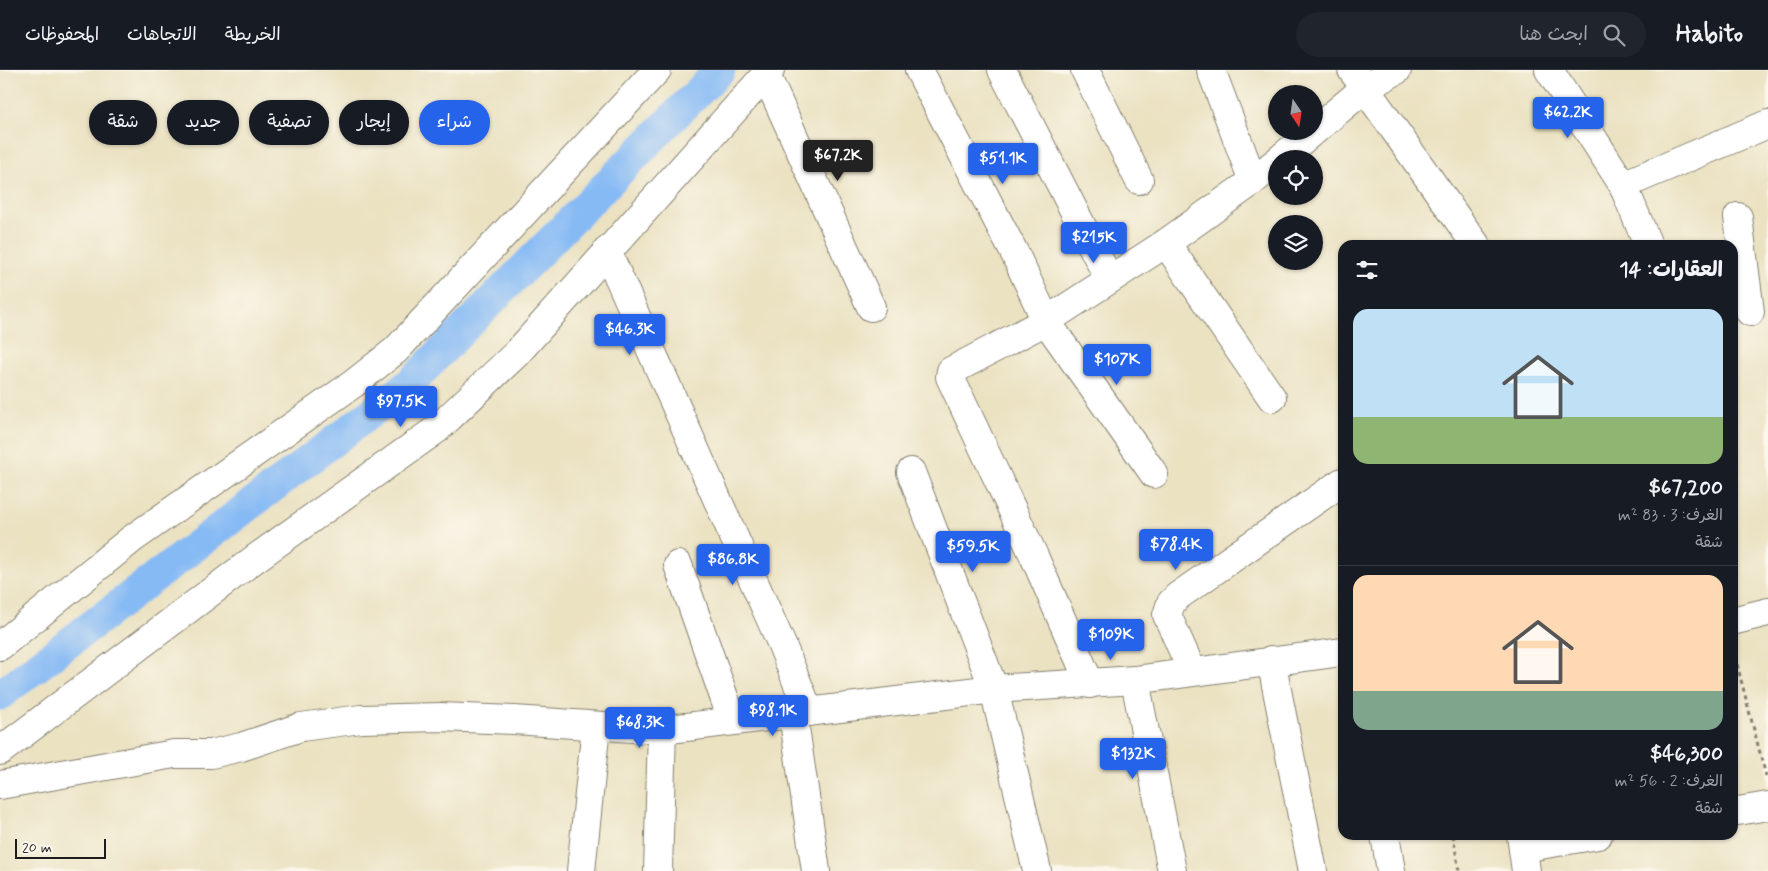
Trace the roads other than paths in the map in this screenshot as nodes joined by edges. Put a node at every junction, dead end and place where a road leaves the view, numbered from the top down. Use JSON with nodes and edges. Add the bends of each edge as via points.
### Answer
{"nodes":[{"id":1,"x":657,"y":70,"type":"edge"},
{"id":2,"x":918,"y":70,"type":"edge"},
{"id":3,"x":1002,"y":70,"type":"edge"},
{"id":4,"x":1085,"y":70,"type":"edge"},
{"id":5,"x":1211,"y":70,"type":"edge"},
{"id":6,"x":1396,"y":70,"type":"edge"},
{"id":7,"x":1550,"y":70,"type":"edge"},
{"id":8,"x":768,"y":72,"type":"edge"},
{"id":9,"x":1359,"y":79,"type":"edge"},
{"id":10,"x":1323,"y":120,"type":"edge"},
{"id":11,"x":1768,"y":124,"type":"edge"},
{"id":12,"x":1302,"y":140,"type":"edge"},
{"id":13,"x":1291,"y":150,"type":"edge"},
{"id":14,"x":1268,"y":169,"type":"edge"},
{"id":15,"x":1139,"y":180,"type":"dead end"},
{"id":16,"x":1253,"y":181,"type":"junction"},
{"id":17,"x":1623,"y":185,"type":"junction"},
{"id":18,"x":1738,"y":217,"type":"dead end"},
{"id":19,"x":1472,"y":240,"type":"edge"},
{"id":20,"x":1646,"y":240,"type":"edge"},
{"id":21,"x":1166,"y":243,"type":"junction"},
{"id":22,"x":607,"y":251,"type":"junction"},
{"id":23,"x":1110,"y":280,"type":"junction"},
{"id":24,"x":871,"y":307,"type":"dead end"},
{"id":25,"x":1750,"y":313,"type":"edge"},
{"id":26,"x":1046,"y":321,"type":"junction"},
{"id":27,"x":1272,"y":398,"type":"dead end"},
{"id":28,"x":911,"y":472,"type":"dead end"},
{"id":29,"x":1154,"y":474,"type":"dead end"},
{"id":30,"x":1338,"y":485,"type":"edge"},
{"id":31,"x":678,"y":565,"type":"dead end"},
{"id":32,"x":1768,"y":612,"type":"edge"},
{"id":33,"x":1738,"y":620,"type":"edge"},
{"id":34,"x":0,"y":646,"type":"edge"},
{"id":35,"x":1338,"y":652,"type":"edge"},
{"id":36,"x":1271,"y":660,"type":"junction"},
{"id":37,"x":1192,"y":671,"type":"junction"},
{"id":38,"x":1135,"y":680,"type":"junction"},
{"id":39,"x":1090,"y":684,"type":"junction"},
{"id":40,"x":994,"y":689,"type":"junction"},
{"id":41,"x":801,"y":713,"type":"junction"},
{"id":42,"x":732,"y":720,"type":"junction"},
{"id":43,"x":596,"y":726,"type":"junction"},
{"id":44,"x":662,"y":730,"type":"junction"},
{"id":45,"x":0,"y":751,"type":"edge"},
{"id":46,"x":0,"y":785,"type":"edge"},
{"id":47,"x":1768,"y":806,"type":"edge"},
{"id":48,"x":1738,"y":811,"type":"edge"},
{"id":49,"x":1386,"y":840,"type":"edge"},
{"id":50,"x":1575,"y":840,"type":"edge"},
{"id":51,"x":1523,"y":851,"type":"edge"},
{"id":52,"x":581,"y":871,"type":"edge"},
{"id":53,"x":658,"y":871,"type":"edge"},
{"id":54,"x":816,"y":871,"type":"edge"},
{"id":55,"x":1037,"y":871,"type":"edge"},
{"id":56,"x":1172,"y":871,"type":"edge"},
{"id":57,"x":1313,"y":871,"type":"edge"},
{"id":58,"x":1391,"y":871,"type":"edge"}],
"edges":[{"from":1,"to":34,"type":"street","via":[[396,350],[353,384],[132,539]]},
{"from":2,"to":26,"type":"street","via":[[1015,254]]},
{"from":3,"to":23,"type":"street"},
{"from":4,"to":15,"type":"street"},
{"from":5,"to":16,"type":"street"},
{"from":6,"to":9,"type":"street"},
{"from":7,"to":17,"type":"street"},
{"from":8,"to":22,"type":"street"},
{"from":8,"to":24,"type":"street"},
{"from":9,"to":10,"type":"street"},
{"from":9,"to":19,"type":"street"},
{"from":11,"to":17,"type":"street"},
{"from":12,"to":13,"type":"street"},
{"from":14,"to":16,"type":"street"},
{"from":16,"to":21,"type":"street"},
{"from":17,"to":20,"type":"street"},
{"from":18,"to":25,"type":"street"},
{"from":21,"to":23,"type":"street"},
{"from":21,"to":27,"type":"street"},
{"from":22,"to":41,"type":"street","via":[[782,644]]},
{"from":22,"to":45,"type":"street","via":[[517,353],[437,429],[256,558]]},
{"from":23,"to":26,"type":"street"},
{"from":26,"to":29,"type":"street"},
{"from":26,"to":39,"type":"street","via":[[954,368],[950,377]]},
{"from":28,"to":40,"type":"street"},
{"from":30,"to":37,"type":"street","via":[[1171,603],[1167,615]]},
{"from":31,"to":42,"type":"street"},
{"from":32,"to":33,"type":"street"},
{"from":35,"to":36,"type":"street"},
{"from":36,"to":37,"type":"street"},
{"from":36,"to":57,"type":"street"},
{"from":37,"to":38,"type":"street"},
{"from":38,"to":39,"type":"street"},
{"from":38,"to":56,"type":"street"},
{"from":39,"to":40,"type":"street"},
{"from":40,"to":41,"type":"street"},
{"from":40,"to":55,"type":"street"},
{"from":41,"to":42,"type":"street"},
{"from":41,"to":54,"type":"street"},
{"from":42,"to":44,"type":"street"},
{"from":43,"to":44,"type":"street"},
{"from":43,"to":46,"type":"street","via":[[440,717],[361,719],[301,727],[211,754],[174,754]]},
{"from":43,"to":52,"type":"street"},
{"from":44,"to":53,"type":"street"},
{"from":47,"to":48,"type":"street"},
{"from":49,"to":58,"type":"street"},
{"from":50,"to":51,"type":"street"}]}
